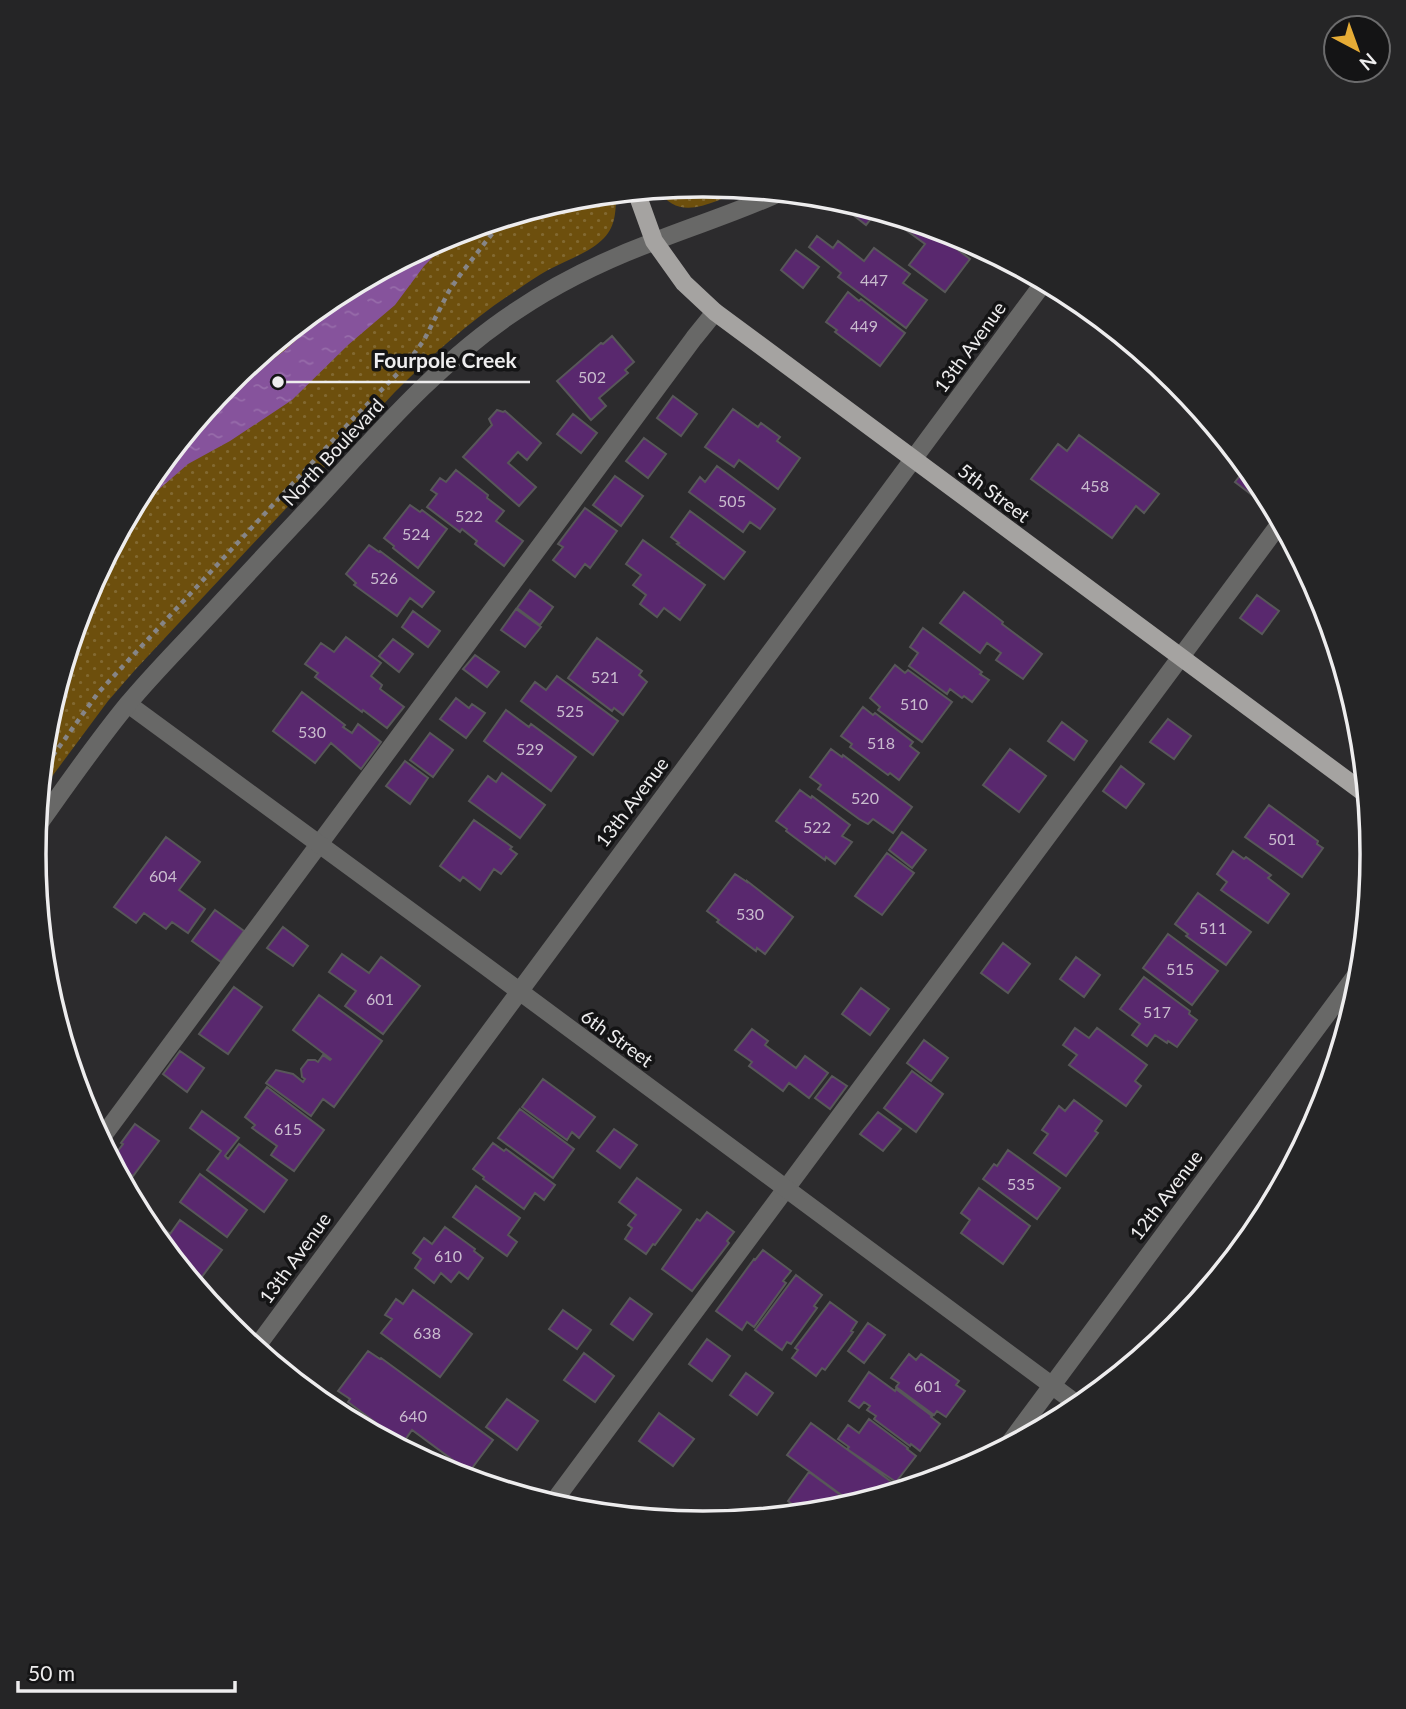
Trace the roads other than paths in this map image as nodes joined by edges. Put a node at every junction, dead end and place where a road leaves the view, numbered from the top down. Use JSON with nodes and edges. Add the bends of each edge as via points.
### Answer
{"nodes":[{"id":1,"x":639,"y":200,"type":"edge"},
{"id":2,"x":762,"y":200,"type":"edge"},
{"id":3,"x":654,"y":242,"type":"junction"},
{"id":4,"x":1039,"y":289,"type":"edge"},
{"id":5,"x":715,"y":312,"type":"junction"},
{"id":6,"x":914,"y":460,"type":"junction"},
{"id":7,"x":1275,"y":531,"type":"edge"},
{"id":8,"x":1180,"y":657,"type":"junction"},
{"id":9,"x":128,"y":704,"type":"junction"},
{"id":10,"x":1357,"y":787,"type":"edge"},
{"id":11,"x":47,"y":812,"type":"edge"},
{"id":12,"x":320,"y":844,"type":"junction"},
{"id":13,"x":1347,"y":987,"type":"edge"},
{"id":14,"x":518,"y":991,"type":"junction"},
{"id":15,"x":107,"y":1131,"type":"edge"},
{"id":16,"x":785,"y":1188,"type":"junction"},
{"id":17,"x":261,"y":1341,"type":"edge"},
{"id":18,"x":1051,"y":1385,"type":"junction"},
{"id":19,"x":1070,"y":1399,"type":"edge"},
{"id":20,"x":1017,"y":1432,"type":"edge"},
{"id":21,"x":558,"y":1495,"type":"edge"}],
"edges":[{"from":1,"to":3,"type":"main road","name":"5th Street"},
{"from":2,"to":3,"type":"street","name":"North Boulevard"},
{"from":3,"to":5,"type":"main road","name":"5th Street","via":[[684,283]]},
{"from":3,"to":9,"type":"street","name":"North Boulevard","via":[[546,293],[445,366]]},
{"from":4,"to":6,"type":"street","name":"13th Avenue"},
{"from":5,"to":6,"type":"main road","name":"5th Street"},
{"from":5,"to":12,"type":"street"},
{"from":6,"to":8,"type":"main road","name":"5th Street"},
{"from":6,"to":14,"type":"street","name":"13th Avenue"},
{"from":7,"to":8,"type":"street"},
{"from":8,"to":10,"type":"main road","name":"5th Street"},
{"from":8,"to":16,"type":"street"},
{"from":9,"to":11,"type":"street","name":"North Boulevard"},
{"from":9,"to":12,"type":"street","name":"6th Street"},
{"from":12,"to":14,"type":"street","name":"6th Street"},
{"from":12,"to":15,"type":"street"},
{"from":13,"to":18,"type":"street","name":"12th Avenue"},
{"from":14,"to":16,"type":"street","name":"6th Street"},
{"from":14,"to":17,"type":"street","name":"13th Avenue"},
{"from":16,"to":18,"type":"street","name":"6th Street"},
{"from":16,"to":21,"type":"street"},
{"from":18,"to":19,"type":"street","name":"6th Street"},
{"from":18,"to":20,"type":"street","name":"12th Avenue"}]}
